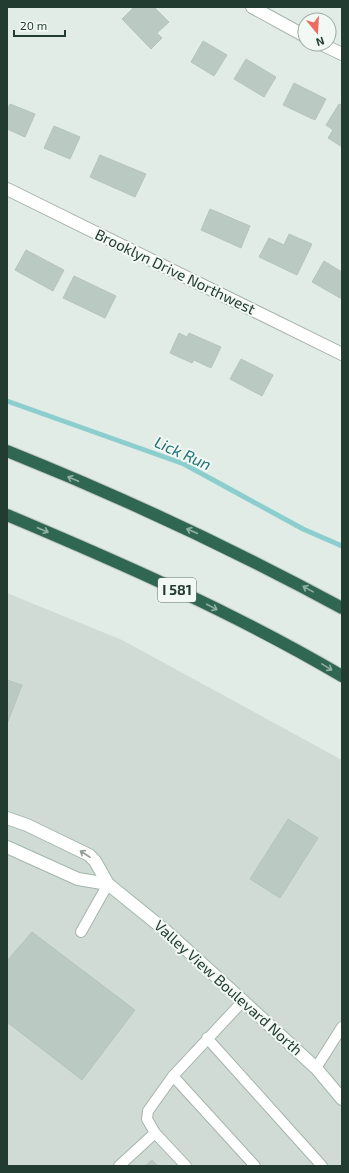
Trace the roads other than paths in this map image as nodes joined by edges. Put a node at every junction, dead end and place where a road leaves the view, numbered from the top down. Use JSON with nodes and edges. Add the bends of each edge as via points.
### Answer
{"nodes":[{"id":1,"x":252,"y":7,"type":"edge"},
{"id":2,"x":297,"y":32,"type":"edge"},
{"id":3,"x":7,"y":189,"type":"edge"},
{"id":4,"x":342,"y":354,"type":"edge"},
{"id":5,"x":7,"y":451,"type":"edge"},
{"id":6,"x":7,"y":515,"type":"edge"},
{"id":7,"x":342,"y":608,"type":"edge"},
{"id":8,"x":342,"y":676,"type":"edge"},
{"id":9,"x":7,"y":818,"type":"edge"},
{"id":10,"x":7,"y":847,"type":"edge"},
{"id":11,"x":108,"y":884,"type":"junction"},
{"id":12,"x":81,"y":932,"type":"dead end"},
{"id":13,"x":243,"y":1001,"type":"junction"},
{"id":14,"x":342,"y":1027,"type":"edge"},
{"id":15,"x":207,"y":1038,"type":"junction"},
{"id":16,"x":316,"y":1068,"type":"junction"},
{"id":17,"x":173,"y":1076,"type":"junction"},
{"id":18,"x":342,"y":1098,"type":"edge"},
{"id":19,"x":155,"y":1133,"type":"junction"},
{"id":20,"x":119,"y":1166,"type":"edge"},
{"id":21,"x":186,"y":1166,"type":"edge"},
{"id":22,"x":255,"y":1166,"type":"edge"},
{"id":23,"x":322,"y":1166,"type":"edge"}],
"edges":[{"from":1,"to":2,"type":"street"},
{"from":3,"to":4,"type":"street","name":"Brooklyn Drive Northwest"},
{"from":7,"to":5,"type":"highway","one_way":true,"via":[[273,570],[203,536]]},
{"from":6,"to":8,"type":"highway","number":"I 581","one_way":true,"via":[[202,601]]},
{"from":11,"to":9,"type":"street","name":"Valley View Boulevard North","one_way":true,"via":[[95,860],[89,855]]},
{"from":10,"to":11,"type":"street","name":"Valley View Boulevard North","via":[[78,879]]},
{"from":11,"to":12,"type":"lane"},
{"from":11,"to":13,"type":"street","name":"Valley View Boulevard North","via":[[166,931]]},
{"from":13,"to":15,"type":"lane"},
{"from":13,"to":16,"type":"street","name":"Valley View Boulevard North"},
{"from":14,"to":16,"type":"lane"},
{"from":15,"to":17,"type":"lane"},
{"from":15,"to":23,"type":"lane"},
{"from":16,"to":18,"type":"street","name":"Valley View Boulevard North"},
{"from":17,"to":19,"type":"lane","via":[[148,1111],[147,1119]]},
{"from":17,"to":22,"type":"lane"},
{"from":19,"to":20,"type":"lane"},
{"from":19,"to":21,"type":"lane"}]}
